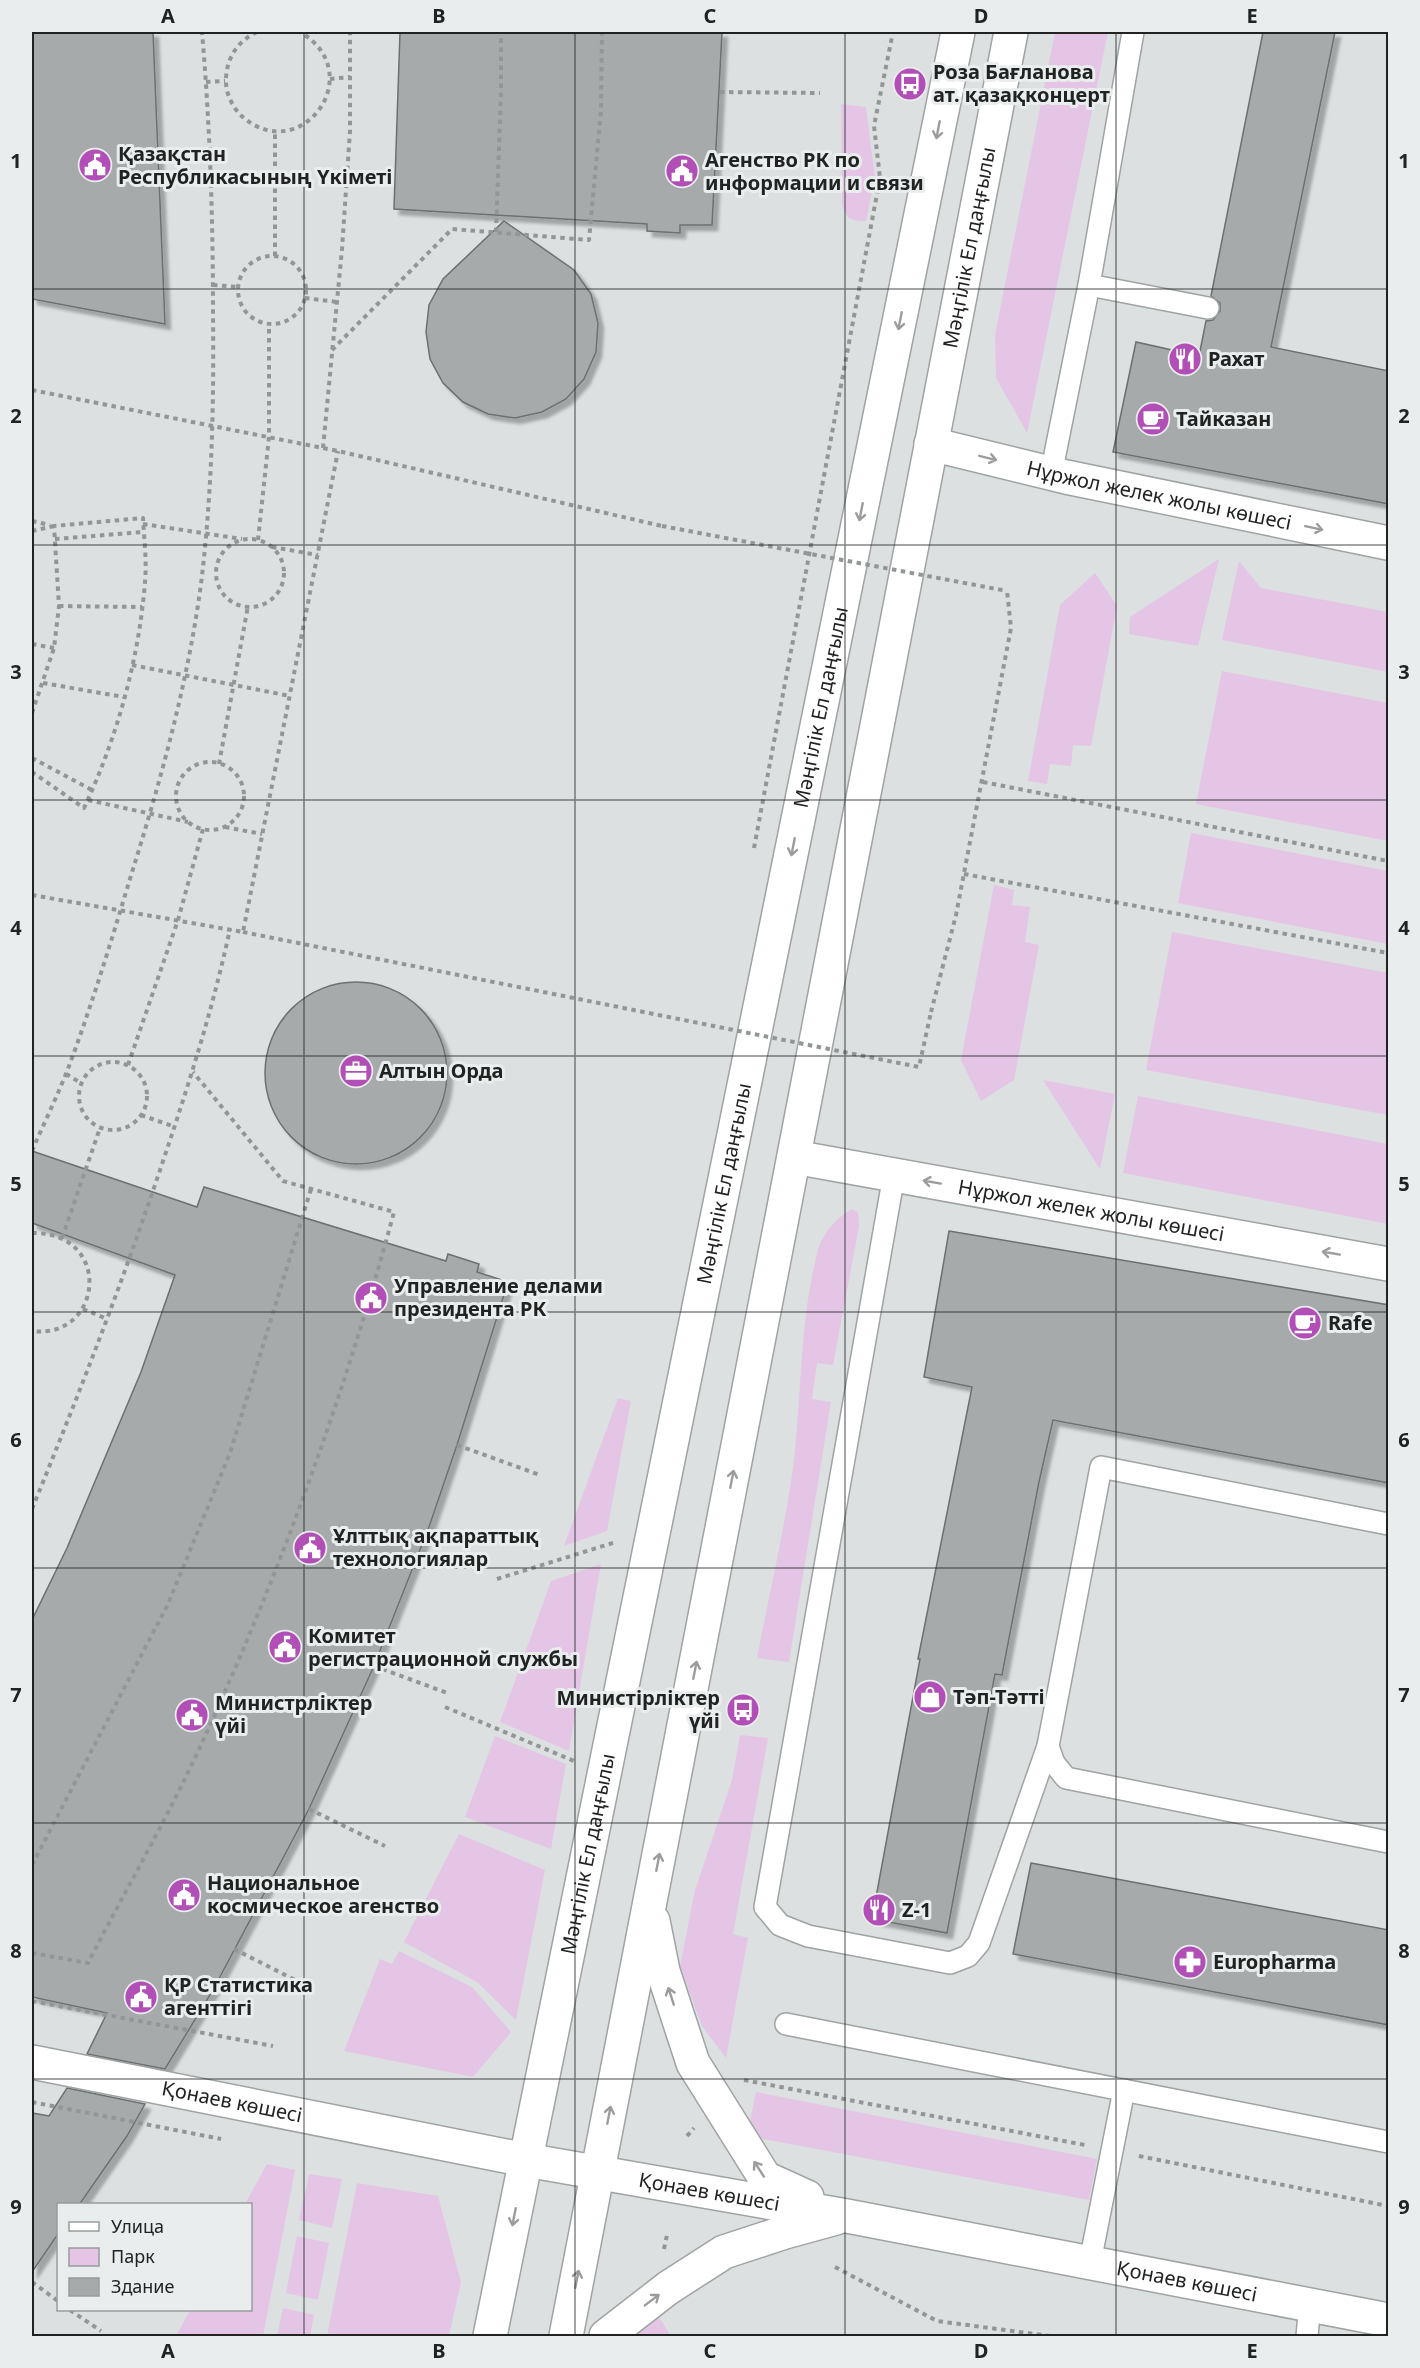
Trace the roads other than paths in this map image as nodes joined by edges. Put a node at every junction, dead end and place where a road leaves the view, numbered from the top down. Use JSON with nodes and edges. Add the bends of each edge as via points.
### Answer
{"nodes":[{"id":1,"x":958,"y":32,"type":"edge"},
{"id":2,"x":1011,"y":32,"type":"edge"},
{"id":3,"x":1133,"y":32,"type":"edge"},
{"id":4,"x":1089,"y":285,"type":"junction"},
{"id":5,"x":1208,"y":308,"type":"dead end"},
{"id":6,"x":931,"y":444,"type":"junction"},
{"id":7,"x":1051,"y":474,"type":"junction"},
{"id":8,"x":1389,"y":543,"type":"edge"},
{"id":9,"x":794,"y":1156,"type":"junction"},
{"id":10,"x":894,"y":1175,"type":"junction"},
{"id":11,"x":1389,"y":1264,"type":"edge"},
{"id":12,"x":1389,"y":1524,"type":"edge"},
{"id":13,"x":1048,"y":1746,"type":"junction"},
{"id":14,"x":1389,"y":1842,"type":"edge"},
{"id":15,"x":650,"y":1905,"type":"junction"},
{"id":16,"x":786,"y":2024,"type":"dead end"},
{"id":17,"x":32,"y":2062,"type":"edge"},
{"id":18,"x":1124,"y":2090,"type":"junction"},
{"id":19,"x":1389,"y":2142,"type":"edge"},
{"id":20,"x":526,"y":2160,"type":"junction"},
{"id":21,"x":598,"y":2173,"type":"junction"},
{"id":22,"x":847,"y":2216,"type":"junction"},
{"id":23,"x":1090,"y":2262,"type":"junction"},
{"id":24,"x":1310,"y":2304,"type":"junction"},
{"id":25,"x":1389,"y":2320,"type":"edge"},
{"id":26,"x":490,"y":2337,"type":"edge"},
{"id":27,"x":566,"y":2337,"type":"edge"},
{"id":28,"x":606,"y":2337,"type":"edge"},
{"id":29,"x":1307,"y":2337,"type":"edge"}],
"edges":[{"from":1,"to":20,"type":"main road","name":"Мәңгілік Ел даңғылы","one_way":true},
{"from":2,"to":6,"type":"main road","name":"Мәңгілік Ел даңғылы"},
{"from":3,"to":4,"type":"lane"},
{"from":4,"to":5,"type":"lane"},
{"from":4,"to":7,"type":"lane"},
{"from":6,"to":7,"type":"main road","name":"Нұржол желек жолы көшесі","one_way":true},
{"from":6,"to":9,"type":"main road","name":"Мәңгілік Ел даңғылы"},
{"from":7,"to":8,"type":"main road","name":"Нұржол желек жолы көшесі","one_way":true},
{"from":9,"to":10,"type":"main road","name":"Нұржол желек жолы көшесі"},
{"from":15,"to":9,"type":"main road","name":"Мәңгілік Ел даңғылы","one_way":true},
{"from":11,"to":10,"type":"main road","name":"Нұржол желек жолы көшесі","one_way":true},
{"from":10,"to":13,"type":"lane","via":[[765,1907],[780,1925],[807,1936],[950,1963],[968,1956],[979,1943]]},
{"from":12,"to":13,"type":"lane","via":[[1101,1467]]},
{"from":13,"to":14,"type":"lane","via":[[1054,1763],[1066,1778]]},
{"from":21,"to":15,"type":"main road","name":"Мәңгілік Ел даңғылы","one_way":true},
{"from":22,"to":15,"type":"main road","one_way":true,"via":[[765,2178],[719,2106],[693,2063],[663,1971]]},
{"from":16,"to":18,"type":"lane"},
{"from":17,"to":20,"type":"main road","name":"Қонаев көшесі"},
{"from":18,"to":19,"type":"lane"},
{"from":18,"to":23,"type":"lane"},
{"from":20,"to":21,"type":"main road","name":"Қонаев көшесі"},
{"from":20,"to":26,"type":"main road","name":"Мәңгілік Ел даңғылы","one_way":true},
{"from":21,"to":22,"type":"main road","name":"Қонаев көшесі"},
{"from":27,"to":21,"type":"main road","name":"Мәңгілік Ел даңғылы","one_way":true},
{"from":22,"to":23,"type":"main road","name":"Қонаев көшесі"},
{"from":28,"to":22,"type":"main road","one_way":true,"via":[[668,2288],[724,2252]]},
{"from":23,"to":24,"type":"main road","name":"Қонаев көшесі"},
{"from":24,"to":25,"type":"main road","name":"Қонаев көшесі"},
{"from":24,"to":29,"type":"lane"}]}
